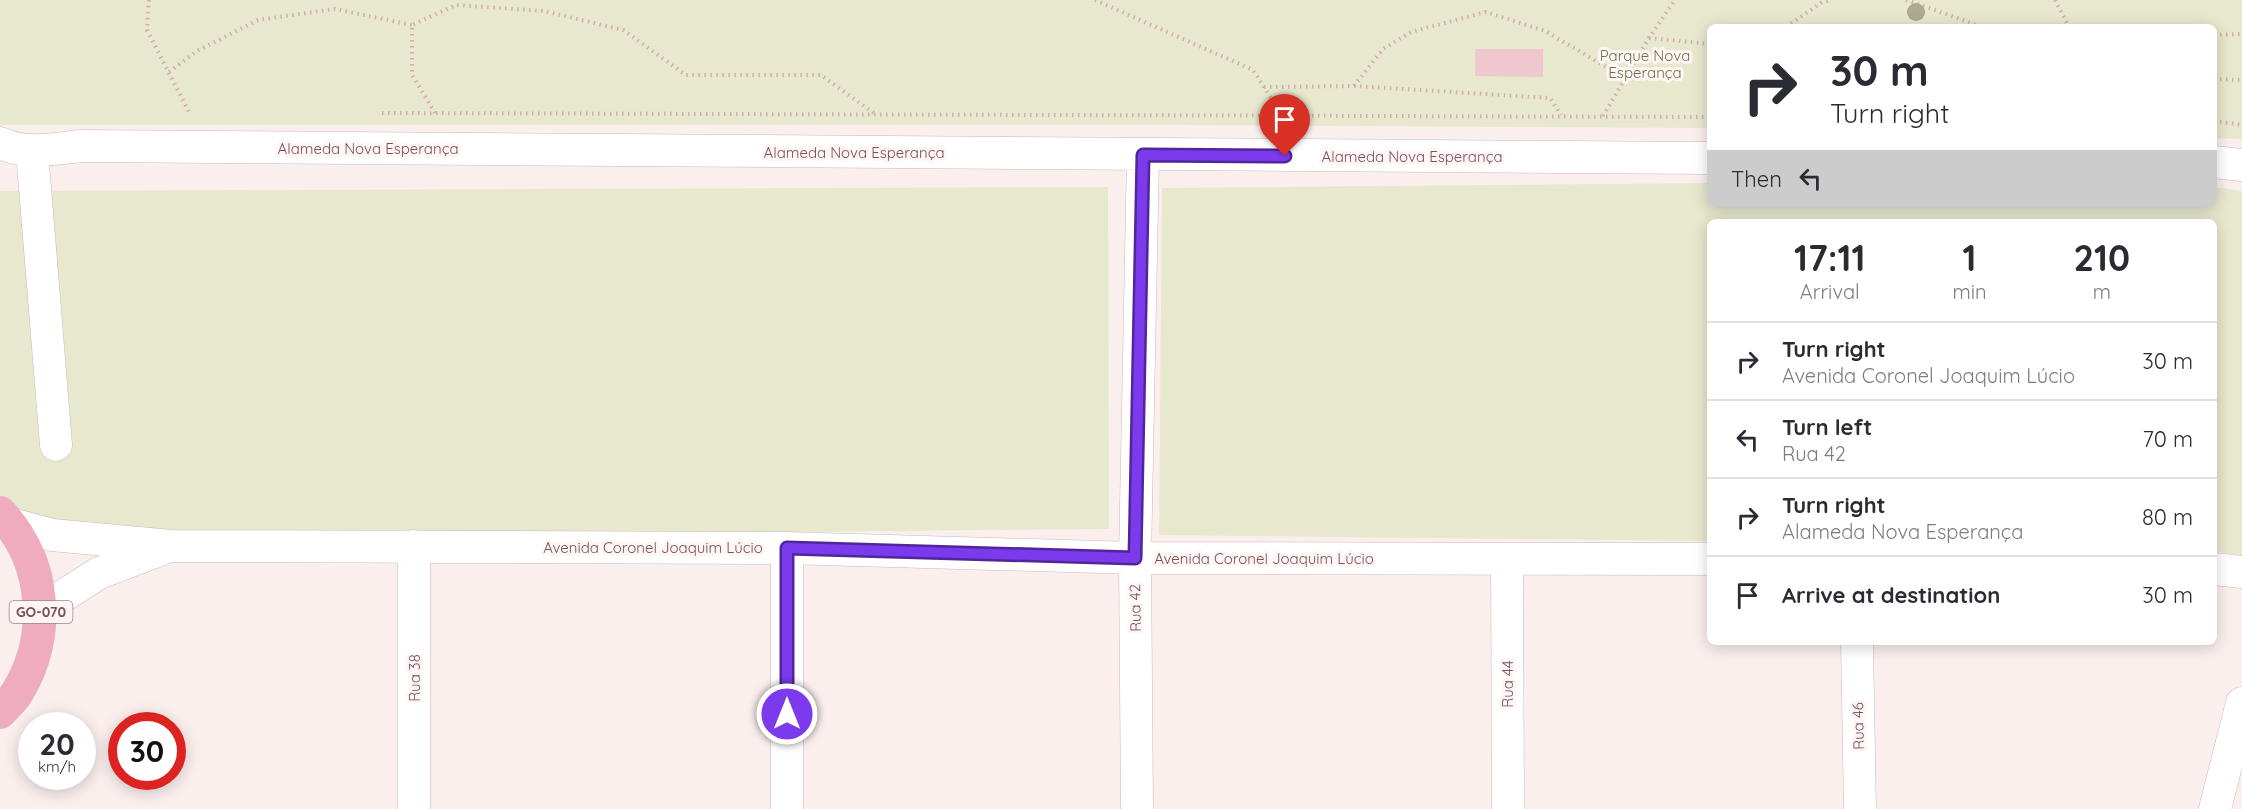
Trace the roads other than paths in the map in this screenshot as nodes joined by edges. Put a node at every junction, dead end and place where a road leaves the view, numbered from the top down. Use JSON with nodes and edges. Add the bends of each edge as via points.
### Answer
{"nodes":[{"id":1,"x":0,"y":143,"type":"edge"},
{"id":2,"x":32,"y":151,"type":"junction"},
{"id":3,"x":1143,"y":155,"type":"junction"},
{"id":4,"x":1707,"y":158,"type":"edge"},
{"id":5,"x":2217,"y":162,"type":"edge"},
{"id":6,"x":2242,"y":165,"type":"edge"},
{"id":7,"x":56,"y":445,"type":"dead end"},
{"id":8,"x":5,"y":518,"type":"edge"},
{"id":9,"x":171,"y":546,"type":"junction"},
{"id":10,"x":414,"y":546,"type":"junction"},
{"id":11,"x":787,"y":548,"type":"junction"},
{"id":12,"x":1135,"y":558,"type":"junction"},
{"id":13,"x":1507,"y":559,"type":"junction"},
{"id":14,"x":1707,"y":559,"type":"edge"},
{"id":15,"x":2217,"y":569,"type":"edge"},
{"id":16,"x":2242,"y":572,"type":"edge"},
{"id":17,"x":41,"y":610,"type":"junction"},
{"id":18,"x":1857,"y":645,"type":"edge"},
{"id":19,"x":2242,"y":703,"type":"edge"},
{"id":20,"x":0,"y":712,"type":"edge"},
{"id":21,"x":414,"y":809,"type":"edge"},
{"id":22,"x":787,"y":809,"type":"edge"},
{"id":23,"x":1137,"y":809,"type":"edge"},
{"id":24,"x":1508,"y":809,"type":"edge"},
{"id":25,"x":1860,"y":809,"type":"edge"},
{"id":26,"x":2215,"y":809,"type":"edge"}],
"edges":[{"from":1,"to":2,"type":"street","name":"Alameda Nova Esperança"},
{"from":2,"to":3,"type":"street","name":"Alameda Nova Esperança","via":[[81,146]]},
{"from":2,"to":7,"type":"street"},
{"from":3,"to":4,"type":"street","name":"Alameda Nova Esperança"},
{"from":3,"to":12,"type":"street","name":"Rua 42"},
{"from":5,"to":6,"type":"street"},
{"from":8,"to":9,"type":"street","name":"Avenida Coronel Joaquim Lúcio","via":[[52,535]]},
{"from":8,"to":17,"type":"highway","number":"GO-070","via":[[33,564]]},
{"from":9,"to":10,"type":"street","name":"Avenida Coronel Joaquim Lúcio"},
{"from":9,"to":17,"type":"street","name":"Avenida Coronel Joaquim Lúcio","via":[[99,573]]},
{"from":10,"to":11,"type":"street","name":"Avenida Coronel Joaquim Lúcio"},
{"from":10,"to":21,"type":"street","name":"Rua 38"},
{"from":11,"to":12,"type":"street","name":"Avenida Coronel Joaquim Lúcio"},
{"from":11,"to":22,"type":"street"},
{"from":12,"to":13,"type":"street","name":"Avenida Coronel Joaquim Lúcio"},
{"from":12,"to":23,"type":"street","name":"Rua 42"},
{"from":13,"to":14,"type":"street","name":"Avenida Coronel Joaquim Lúcio"},
{"from":13,"to":24,"type":"street","name":"Rua 44"},
{"from":15,"to":16,"type":"street"},
{"from":17,"to":20,"type":"highway","number":"GO-070","via":[[36,652],[18,692]]},
{"from":18,"to":25,"type":"street","name":"Rua 46"},
{"from":19,"to":26,"type":"street"}]}
